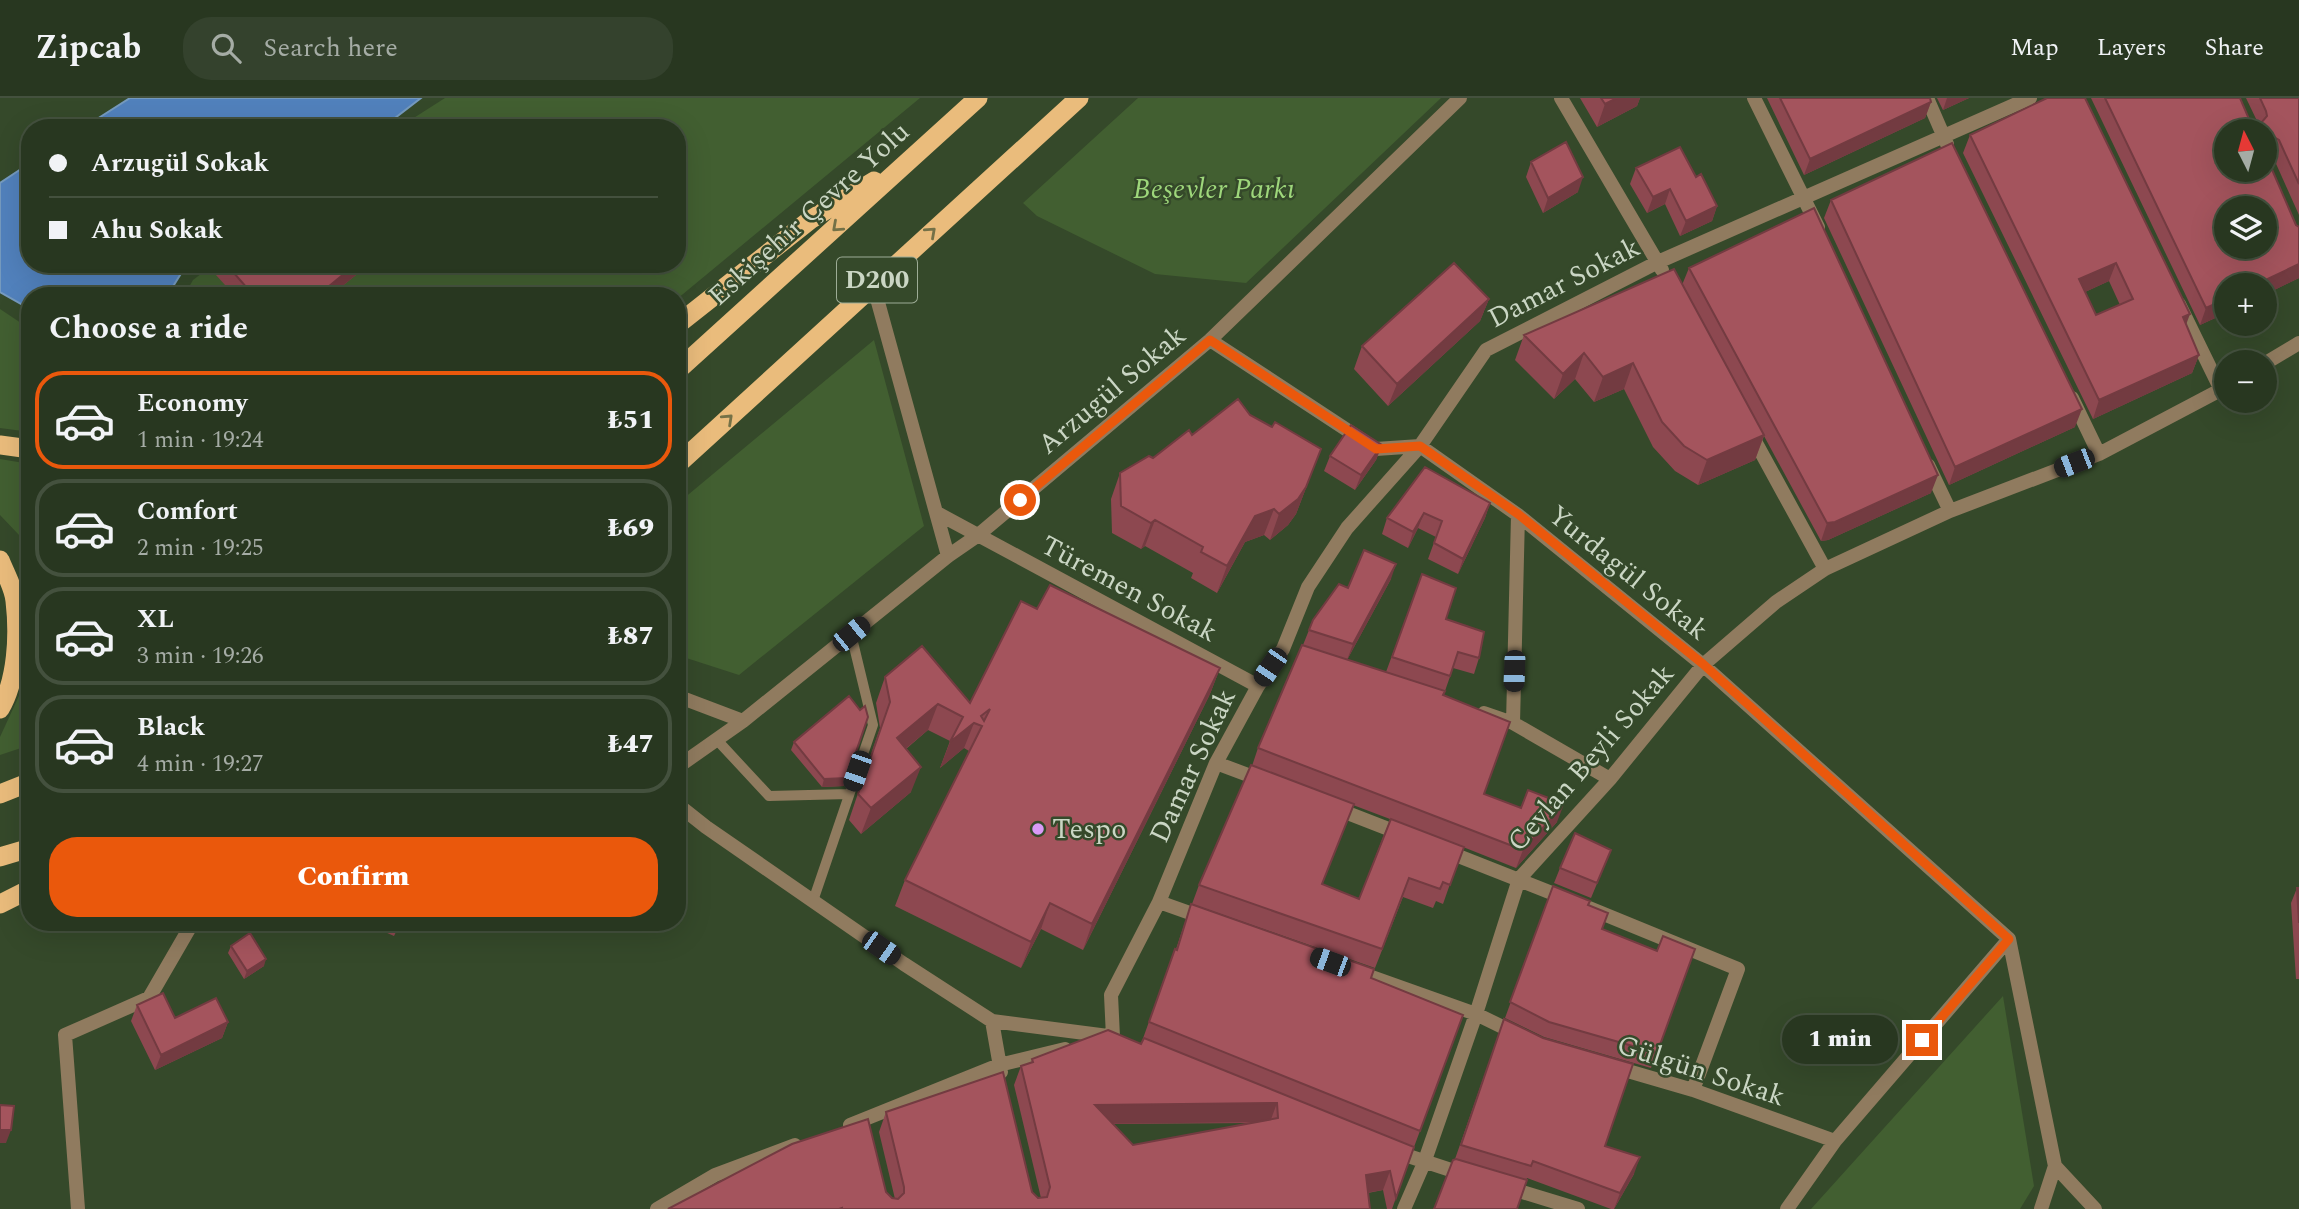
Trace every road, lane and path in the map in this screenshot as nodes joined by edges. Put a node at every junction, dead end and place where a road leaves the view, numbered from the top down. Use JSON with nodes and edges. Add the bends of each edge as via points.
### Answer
{"nodes":[{"id":1,"x":978,"y":98,"type":"edge"},
{"id":2,"x":1079,"y":98,"type":"edge"},
{"id":3,"x":1460,"y":98,"type":"edge"},
{"id":4,"x":1561,"y":98,"type":"edge"},
{"id":5,"x":1754,"y":98,"type":"edge"},
{"id":6,"x":1927,"y":98,"type":"edge"},
{"id":7,"x":2030,"y":98,"type":"edge"},
{"id":8,"x":1944,"y":137,"type":"junction"},
{"id":9,"x":914,"y":157,"type":"junction"},
{"id":10,"x":1956,"y":162,"type":"edge"},
{"id":11,"x":1805,"y":199,"type":"junction"},
{"id":12,"x":1823,"y":237,"type":"edge"},
{"id":13,"x":1658,"y":262,"type":"junction"},
{"id":14,"x":873,"y":284,"type":"junction"},
{"id":15,"x":1672,"y":287,"type":"edge"},
{"id":16,"x":2174,"y":293,"type":"edge"},
{"id":17,"x":686,"y":318,"type":"edge"},
{"id":18,"x":1210,"y":340,"type":"junction"},
{"id":19,"x":2299,"y":343,"type":"edge"},
{"id":20,"x":2277,"y":356,"type":"edge"},
{"id":21,"x":686,"y":363,"type":"edge"},
{"id":22,"x":2214,"y":371,"type":"edge"},
{"id":23,"x":2063,"y":381,"type":"edge"},
{"id":24,"x":2214,"y":393,"type":"edge"},
{"id":25,"x":1745,"y":422,"type":"edge"},
{"id":26,"x":0,"y":445,"type":"edge"},
{"id":27,"x":1420,"y":446,"type":"junction"},
{"id":28,"x":21,"y":448,"type":"edge"},
{"id":29,"x":1921,"y":449,"type":"edge"},
{"id":30,"x":2099,"y":454,"type":"junction"},
{"id":31,"x":686,"y":457,"type":"edge"},
{"id":32,"x":1950,"y":511,"type":"junction"},
{"id":33,"x":937,"y":513,"type":"junction"},
{"id":34,"x":1518,"y":514,"type":"junction"},
{"id":35,"x":977,"y":536,"type":"junction"},
{"id":36,"x":948,"y":556,"type":"junction"},
{"id":37,"x":0,"y":560,"type":"edge"},
{"id":38,"x":1825,"y":569,"type":"junction"},
{"id":39,"x":851,"y":634,"type":"junction"},
{"id":40,"x":1703,"y":664,"type":"junction"},
{"id":41,"x":1258,"y":686,"type":"junction"},
{"id":42,"x":686,"y":699,"type":"edge"},
{"id":43,"x":0,"y":709,"type":"edge"},
{"id":44,"x":1474,"y":710,"type":"edge"},
{"id":45,"x":743,"y":721,"type":"junction"},
{"id":46,"x":1513,"y":723,"type":"junction"},
{"id":47,"x":717,"y":740,"type":"junction"},
{"id":48,"x":686,"y":761,"type":"edge"},
{"id":49,"x":1216,"y":763,"type":"junction"},
{"id":50,"x":1610,"y":779,"type":"junction"},
{"id":51,"x":21,"y":786,"type":"edge"},
{"id":52,"x":1279,"y":787,"type":"edge"},
{"id":53,"x":0,"y":794,"type":"edge"},
{"id":54,"x":849,"y":794,"type":"junction"},
{"id":55,"x":1317,"y":802,"type":"edge"},
{"id":56,"x":686,"y":810,"type":"edge"},
{"id":57,"x":21,"y":851,"type":"edge"},
{"id":58,"x":0,"y":857,"type":"edge"},
{"id":59,"x":1519,"y":879,"type":"junction"},
{"id":60,"x":21,"y":894,"type":"edge"},
{"id":61,"x":813,"y":901,"type":"junction"},
{"id":62,"x":1159,"y":902,"type":"junction"},
{"id":63,"x":0,"y":904,"type":"edge"},
{"id":64,"x":1222,"y":924,"type":"edge"},
{"id":65,"x":188,"y":931,"type":"edge"},
{"id":66,"x":2009,"y":939,"type":"junction"},
{"id":67,"x":1336,"y":965,"type":"edge"},
{"id":68,"x":1476,"y":1014,"type":"junction"},
{"id":69,"x":992,"y":1021,"type":"junction"},
{"id":70,"x":1119,"y":1039,"type":"junction"},
{"id":71,"x":1529,"y":1041,"type":"edge"},
{"id":72,"x":1604,"y":1064,"type":"edge"},
{"id":73,"x":999,"y":1065,"type":"junction"},
{"id":74,"x":1693,"y":1090,"type":"junction"},
{"id":75,"x":1006,"y":1091,"type":"edge"},
{"id":76,"x":841,"y":1129,"type":"edge"},
{"id":77,"x":1835,"y":1141,"type":"junction"},
{"id":78,"x":803,"y":1142,"type":"edge"},
{"id":79,"x":1373,"y":1143,"type":"edge"},
{"id":80,"x":1423,"y":1163,"type":"junction"},
{"id":81,"x":2055,"y":1166,"type":"junction"},
{"id":82,"x":78,"y":1209,"type":"edge"},
{"id":83,"x":657,"y":1209,"type":"edge"},
{"id":84,"x":1404,"y":1209,"type":"edge"},
{"id":85,"x":1578,"y":1209,"type":"edge"},
{"id":86,"x":1787,"y":1209,"type":"edge"},
{"id":87,"x":2041,"y":1209,"type":"edge"},
{"id":88,"x":2095,"y":1209,"type":"edge"}],
"edges":[{"from":1,"to":9,"type":"highway","name":"Eskişehir Çevre Yolu","number":"D200"},
{"from":14,"to":2,"type":"highway","number":"D200","one_way":true},
{"from":3,"to":18,"type":"street","name":"Arzugül Sokak"},
{"from":4,"to":13,"type":"street"},
{"from":5,"to":11,"type":"street"},
{"from":6,"to":8,"type":"street"},
{"from":7,"to":8,"type":"street","name":"Damar Sokak"},
{"from":8,"to":10,"type":"street"},
{"from":8,"to":11,"type":"street","name":"Damar Sokak"},
{"from":9,"to":17,"type":"highway","via":[[810,220]]},
{"from":9,"to":21,"type":"highway","name":"Eskişehir Çevre Yolu","number":"D200","one_way":true},
{"from":11,"to":12,"type":"street"},
{"from":11,"to":13,"type":"street","name":"Damar Sokak"},
{"from":13,"to":15,"type":"street"},
{"from":13,"to":27,"type":"street","name":"Damar Sokak","via":[[1486,350]]},
{"from":31,"to":14,"type":"highway","number":"D200","one_way":true},
{"from":14,"to":33,"type":"street"},
{"from":16,"to":22,"type":"street"},
{"from":18,"to":27,"type":"street","via":[[1376,449]]},
{"from":18,"to":35,"type":"street","name":"Arzugül Sokak"},
{"from":19,"to":20,"type":"street"},
{"from":23,"to":30,"type":"street"},
{"from":24,"to":30,"type":"street","name":"Ceylan Beyli Sokak"},
{"from":25,"to":38,"type":"street"},
{"from":26,"to":28,"type":"highway"},
{"from":27,"to":34,"type":"street","name":"Yurdagül Sokak"},
{"from":27,"to":41,"type":"street","name":"Damar Sokak","via":[[1347,528],[1308,587],[1289,651]]},
{"from":29,"to":32,"type":"street"},
{"from":30,"to":32,"type":"street","name":"Ceylan Beyli Sokak"},
{"from":32,"to":38,"type":"street","name":"Ceylan Beyli Sokak"},
{"from":33,"to":35,"type":"street","name":"Türemen Sokak"},
{"from":33,"to":36,"type":"street"},
{"from":34,"to":40,"type":"street","name":"Yurdagül Sokak"},
{"from":34,"to":46,"type":"street"},
{"from":35,"to":36,"type":"street","name":"Arzugül Sokak"},
{"from":35,"to":41,"type":"street","name":"Türemen Sokak"},
{"from":36,"to":39,"type":"street","name":"Arzugül Sokak"},
{"from":37,"to":43,"type":"highway","via":[[15,599],[16,624],[8,695]]},
{"from":38,"to":40,"type":"street","name":"Ceylan Beyli Sokak","via":[[1776,601]]},
{"from":39,"to":45,"type":"street","name":"Arzugül Sokak"},
{"from":39,"to":54,"type":"lane","via":[[873,725]]},
{"from":40,"to":50,"type":"street","name":"Ceylan Beyli Sokak"},
{"from":40,"to":66,"type":"street","name":"Yurdagül Sokak"},
{"from":41,"to":49,"type":"street","name":"Damar Sokak"},
{"from":42,"to":45,"type":"street"},
{"from":44,"to":46,"type":"street"},
{"from":45,"to":47,"type":"street","name":"Arzugül Sokak"},
{"from":46,"to":50,"type":"street"},
{"from":47,"to":48,"type":"street","name":"Arzugül Sokak"},
{"from":47,"to":54,"type":"lane","via":[[769,796]]},
{"from":49,"to":52,"type":"street"},
{"from":49,"to":62,"type":"street","name":"Damar Sokak"},
{"from":50,"to":59,"type":"street","name":"Ceylan Beyli Sokak"},
{"from":51,"to":53,"type":"highway"},
{"from":54,"to":61,"type":"lane"},
{"from":55,"to":59,"type":"street"},
{"from":56,"to":61,"type":"street"},
{"from":57,"to":58,"type":"highway"},
{"from":59,"to":68,"type":"street","name":"Ceylan Beyli Sokak"},
{"from":59,"to":74,"type":"street","via":[[1738,969]]},
{"from":60,"to":63,"type":"highway"},
{"from":61,"to":69,"type":"street"},
{"from":62,"to":64,"type":"street"},
{"from":62,"to":70,"type":"street","name":"Damar Sokak","via":[[1111,995]]},
{"from":65,"to":82,"type":"street","via":[[149,998],[65,1035]]},
{"from":66,"to":77,"type":"street"},
{"from":66,"to":81,"type":"street"},
{"from":67,"to":68,"type":"street"},
{"from":68,"to":71,"type":"street"},
{"from":68,"to":80,"type":"street","name":"Ceylan Beyli Sokak"},
{"from":69,"to":70,"type":"street"},
{"from":69,"to":73,"type":"street"},
{"from":70,"to":73,"type":"street"},
{"from":72,"to":74,"type":"street","name":"Gülgün Sokak"},
{"from":73,"to":75,"type":"street"},
{"from":73,"to":76,"type":"street","via":[[867,1126]]},
{"from":74,"to":77,"type":"street","name":"Gülgün Sokak"},
{"from":77,"to":86,"type":"street"},
{"from":78,"to":83,"type":"street","via":[[716,1175]]},
{"from":79,"to":80,"type":"street"},
{"from":80,"to":84,"type":"street","name":"Ceylan Beyli Sokak"},
{"from":80,"to":85,"type":"street"},
{"from":81,"to":87,"type":"street"},
{"from":81,"to":88,"type":"street"}]}
